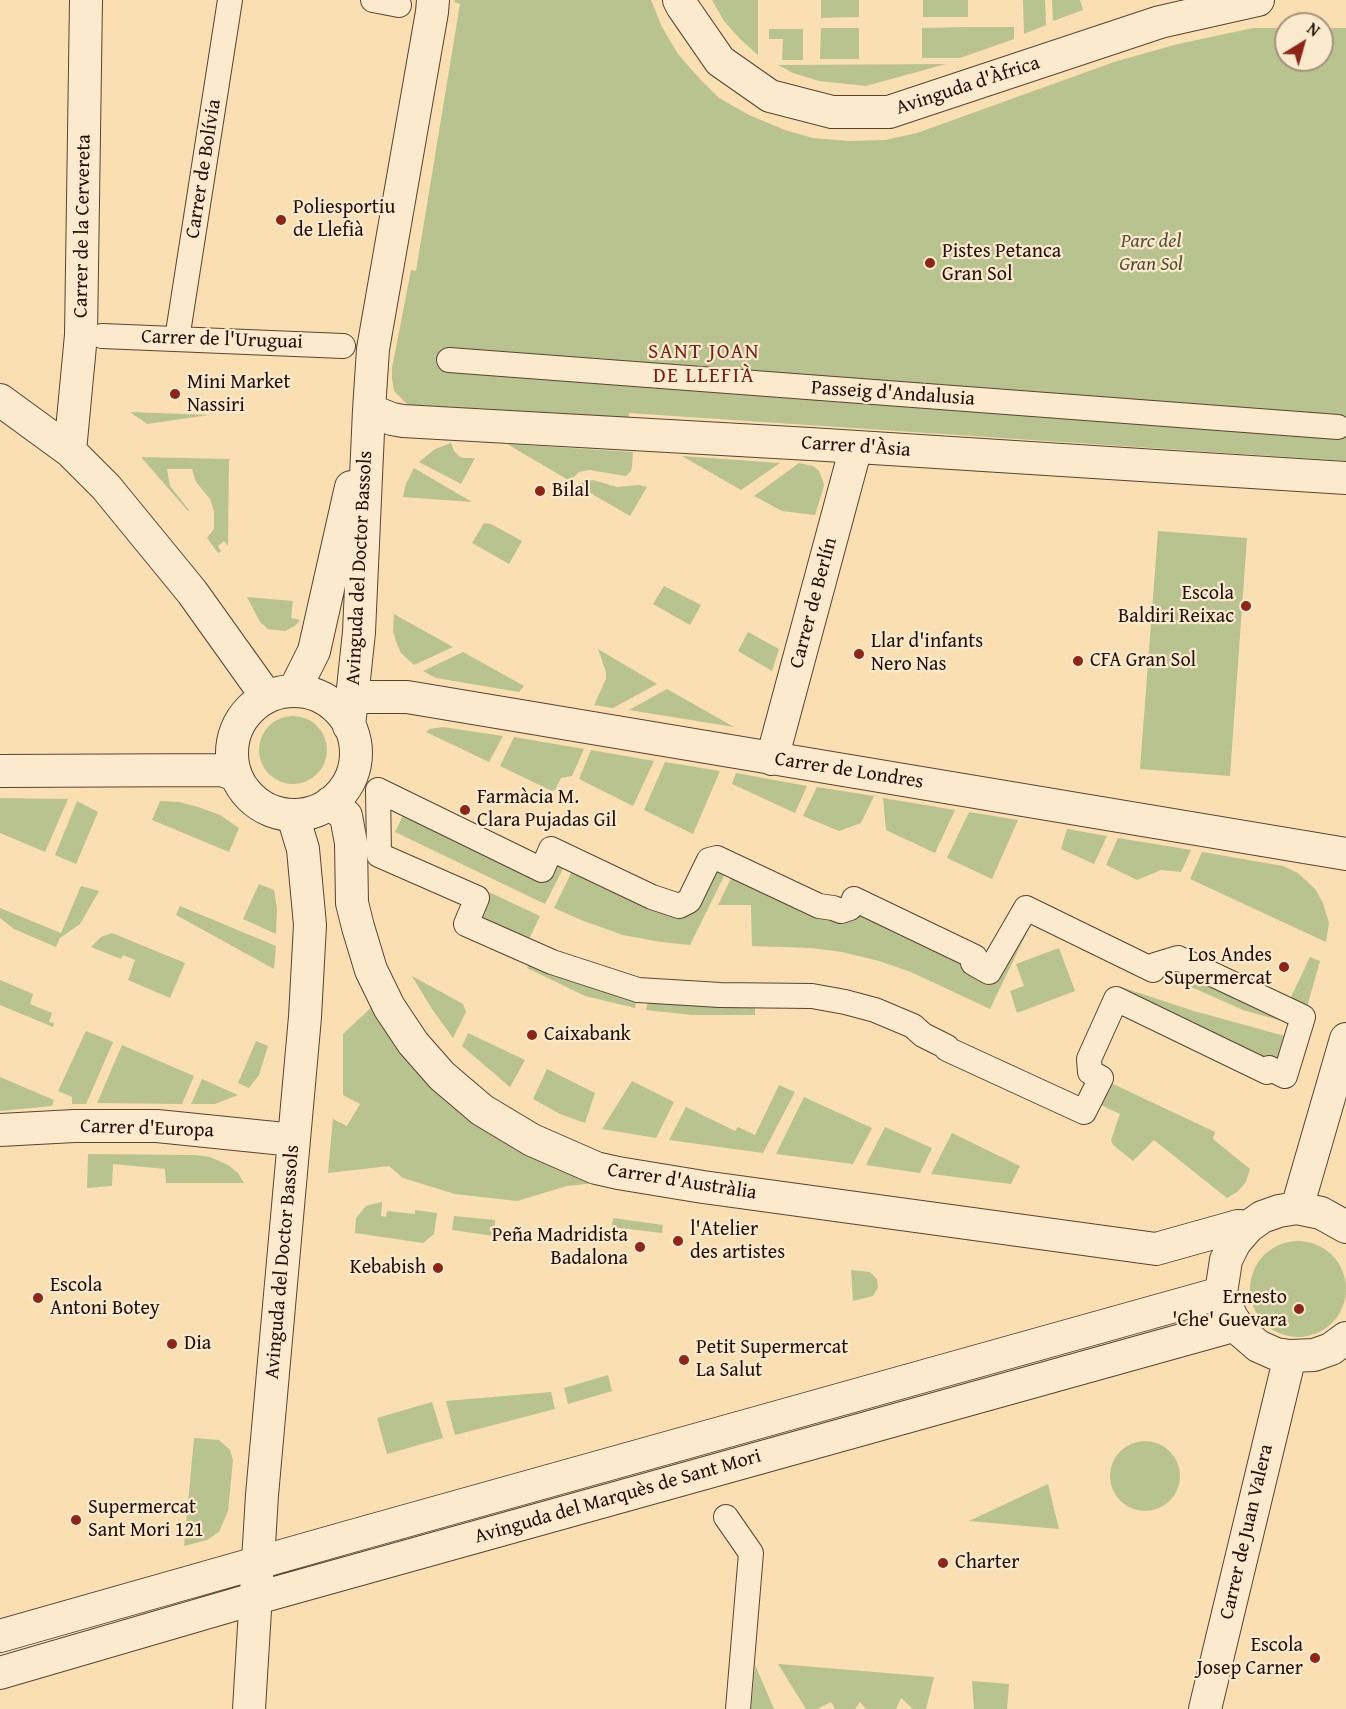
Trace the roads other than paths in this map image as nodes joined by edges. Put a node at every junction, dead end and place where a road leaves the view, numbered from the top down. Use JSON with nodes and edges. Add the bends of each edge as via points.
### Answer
{"nodes":[{"id":1,"x":86,"y":0,"type":"edge"},
{"id":2,"x":230,"y":0,"type":"edge"},
{"id":3,"x":373,"y":0,"type":"edge"},
{"id":4,"x":679,"y":0,"type":"edge"},
{"id":5,"x":1258,"y":0,"type":"edge"},
{"id":6,"x":434,"y":4,"type":"edge"},
{"id":7,"x":399,"y":5,"type":"dead end"},
{"id":8,"x":102,"y":336,"type":"dead end"},
{"id":9,"x":177,"y":339,"type":"junction"},
{"id":10,"x":343,"y":346,"type":"dead end"},
{"id":11,"x":449,"y":360,"type":"dead end"},
{"id":12,"x":0,"y":400,"type":"edge"},
{"id":13,"x":369,"y":410,"type":"junction"},
{"id":14,"x":1338,"y":427,"type":"dead end"},
{"id":15,"x":856,"y":447,"type":"junction"},
{"id":16,"x":70,"y":451,"type":"junction"},
{"id":17,"x":1346,"y":478,"type":"edge"},
{"id":18,"x":281,"y":694,"type":"junction"},
{"id":19,"x":350,"y":711,"type":"junction"},
{"id":20,"x":771,"y":759,"type":"junction"},
{"id":21,"x":0,"y":771,"type":"edge"},
{"id":22,"x":235,"y":775,"type":"junction"},
{"id":23,"x":330,"y":804,"type":"junction"},
{"id":24,"x":292,"y":816,"type":"junction"},
{"id":25,"x":1346,"y":854,"type":"edge"},
{"id":26,"x":1346,"y":1039,"type":"edge"},
{"id":27,"x":1285,"y":1076,"type":"joint"},
{"id":28,"x":0,"y":1130,"type":"edge"},
{"id":29,"x":294,"y":1140,"type":"junction"},
{"id":30,"x":1297,"y":1208,"type":"junction"},
{"id":31,"x":1248,"y":1227,"type":"junction"},
{"id":32,"x":1346,"y":1227,"type":"edge"},
{"id":33,"x":1221,"y":1293,"type":"junction"},
{"id":34,"x":1236,"y":1325,"type":"junction"},
{"id":35,"x":1344,"y":1343,"type":"edge"},
{"id":36,"x":1290,"y":1356,"type":"junction"},
{"id":37,"x":726,"y":1517,"type":"dead end"},
{"id":38,"x":258,"y":1562,"type":"junction"},
{"id":39,"x":257,"y":1598,"type":"junction"},
{"id":40,"x":0,"y":1636,"type":"edge"},
{"id":41,"x":0,"y":1673,"type":"edge"},
{"id":42,"x":249,"y":1709,"type":"edge"},
{"id":43,"x":738,"y":1709,"type":"edge"},
{"id":44,"x":1205,"y":1709,"type":"edge"}],
"edges":[{"from":1,"to":16,"type":"street","name":"Carrer de la Cervereta","via":[[81,335]]},
{"from":2,"to":9,"type":"street","name":"Carrer de Bolívia"},
{"from":3,"to":7,"type":"street"},
{"from":4,"to":5,"type":"street","name":"Avinguda d'Àfrica","via":[[720,61],[770,96],[832,112],[889,112],[1160,22]]},
{"from":6,"to":13,"type":"street","name":"Avinguda del Doctor Bassols","via":[[373,349]]},
{"from":8,"to":9,"type":"street","name":"Carrer de l'Uruguai"},
{"from":9,"to":10,"type":"street","name":"Carrer de l'Uruguai"},
{"from":11,"to":14,"type":"street","name":"Passeig d'Andalusia"},
{"from":12,"to":16,"type":"street"},
{"from":13,"to":15,"type":"street","name":"Carrer d'Àsia","via":[[403,421]]},
{"from":13,"to":18,"type":"street","name":"Avinguda del Doctor Bassols","via":[[314,651]]},
{"from":13,"to":19,"type":"street","name":"Avinguda del Doctor Bassols","via":[[359,632]]},
{"from":15,"to":17,"type":"street","name":"Carrer d'Àsia"},
{"from":15,"to":20,"type":"street","name":"Carrer de Berlín"},
{"from":16,"to":18,"type":"street","via":[[106,487]]},
{"from":18,"to":19,"type":"street","via":[[311,694],[340,711]]},
{"from":18,"to":22,"type":"street","via":[[252,707],[240,721],[231,757]]},
{"from":19,"to":20,"type":"street","name":"Carrer de Londres","via":[[407,697]]},
{"from":19,"to":23,"type":"street","via":[[354,768],[345,788]]},
{"from":20,"to":25,"type":"street","name":"Carrer de Londres"},
{"from":21,"to":22,"type":"street","via":[[222,770]]},
{"from":22,"to":24,"type":"street","via":[[258,804],[274,813]]},
{"from":23,"to":24,"type":"street"},
{"from":23,"to":31,"type":"street","name":"Carrer d'Austràlia","via":[[346,816],[351,843],[352,903],[371,970],[389,1007],[442,1076],[482,1110],[532,1140],[596,1168],[628,1175],[1156,1250],[1238,1226]]},
{"from":24,"to":29,"type":"street","name":"Avinguda del Doctor Bassols","via":[[303,849],[309,926]]},
{"from":26,"to":30,"type":"street"},
{"from":27,"to":27,"type":"street","via":[[1303,1017],[1178,958],[1155,965],[1153,970],[1026,908],[989,972],[973,963],[975,957],[854,900],[850,908],[841,911],[819,906],[717,858],[709,860],[689,901],[679,906],[552,849],[542,870],[378,790],[379,855],[477,898],[466,924],[586,975],[638,990],[812,996],[875,1010],[1084,1112],[1101,1078],[1090,1072],[1089,1059],[1116,999]]},
{"from":28,"to":29,"type":"street","name":"Carrer d'Europa","via":[[157,1125]]},
{"from":29,"to":38,"type":"street","name":"Avinguda del Doctor Bassols"},
{"from":30,"to":31,"type":"street","via":[[1262,1217]]},
{"from":30,"to":32,"type":"street","via":[[1321,1213]]},
{"from":31,"to":33,"type":"street","via":[[1226,1260]]},
{"from":33,"to":34,"type":"street"},
{"from":33,"to":38,"type":"street","name":"Avinguda del Marquès de Sant Mori"},
{"from":34,"to":36,"type":"street","via":[[1258,1346]]},
{"from":34,"to":39,"type":"street","name":"Avinguda del Marquès de Sant Mori"},
{"from":35,"to":36,"type":"street","via":[[1314,1355]]},
{"from":36,"to":44,"type":"street","name":"Carrer de Juan Valera"},
{"from":37,"to":43,"type":"street","via":[[751,1553]]},
{"from":38,"to":39,"type":"street","name":"Avinguda del Doctor Bassols"},
{"from":38,"to":40,"type":"street","name":"Avinguda del Marquès de Sant Mori"},
{"from":39,"to":41,"type":"street","name":"Avinguda del Marquès de Sant Mori"},
{"from":39,"to":42,"type":"street","name":"Avinguda del Doctor Bassols"}]}
